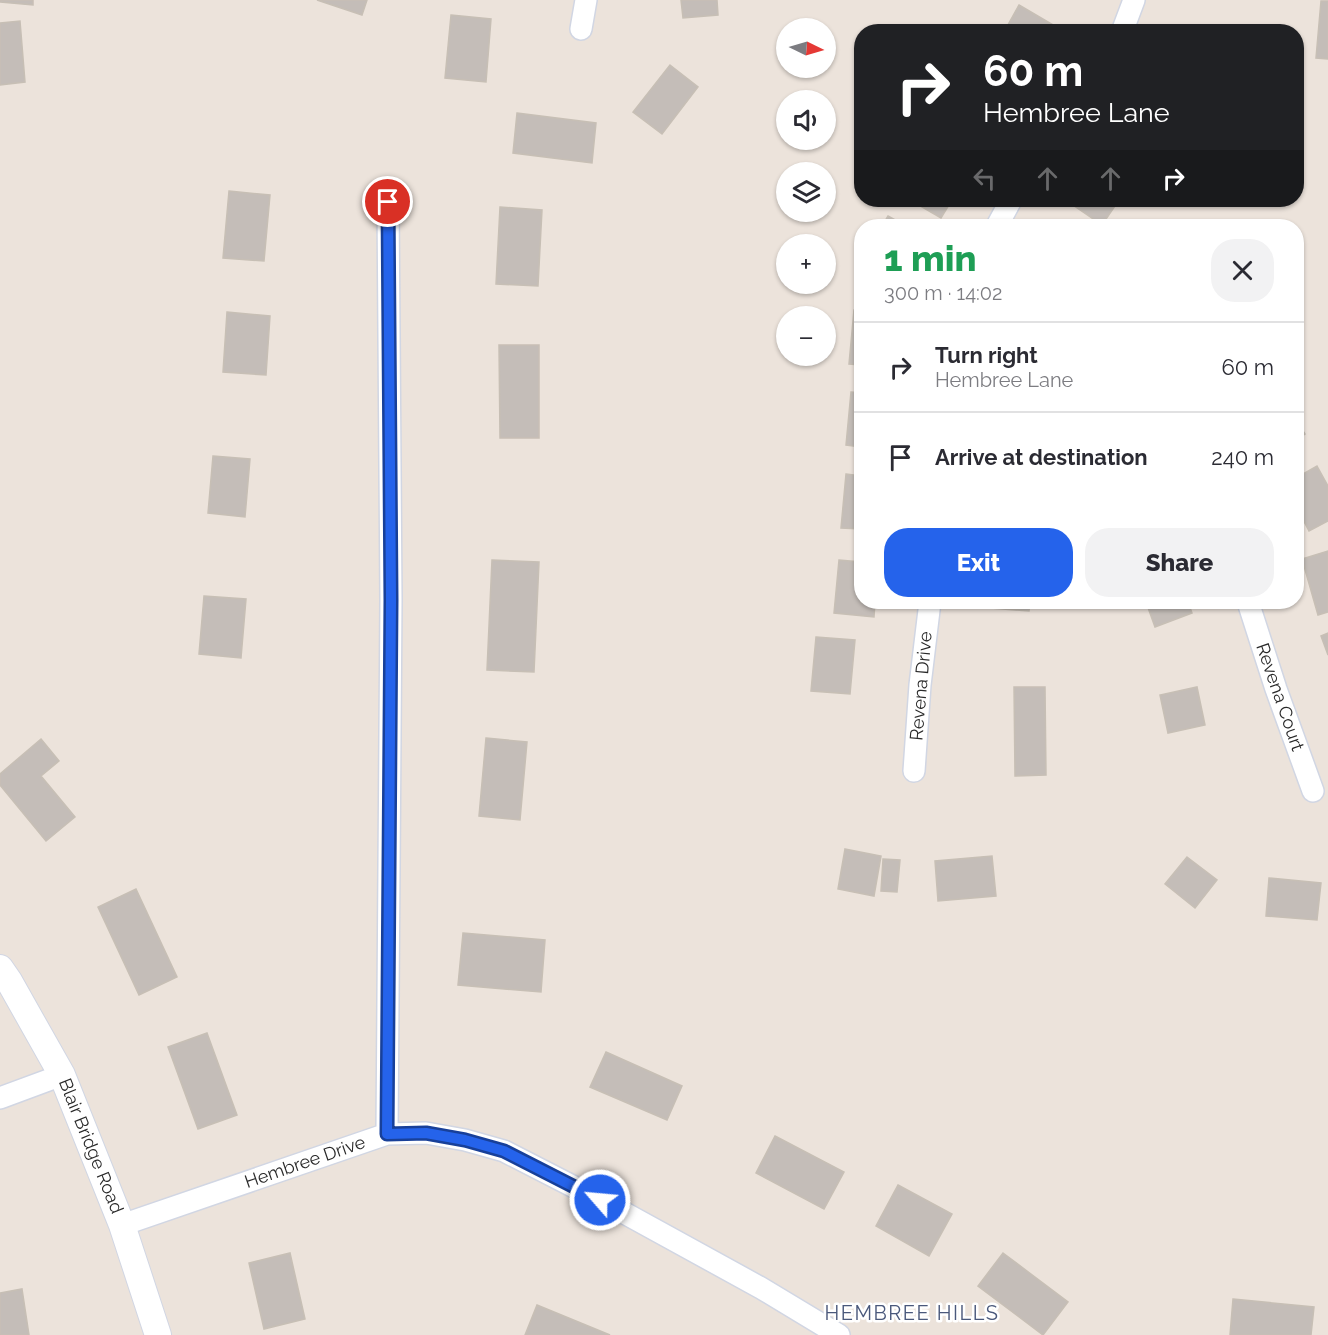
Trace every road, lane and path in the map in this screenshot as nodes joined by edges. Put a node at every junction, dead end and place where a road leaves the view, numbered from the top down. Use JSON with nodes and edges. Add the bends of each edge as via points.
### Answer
{"nodes":[{"id":1,"x":586,"y":0,"type":"edge"},
{"id":2,"x":1134,"y":0,"type":"edge"},
{"id":3,"x":1125,"y":24,"type":"edge"},
{"id":4,"x":581,"y":29,"type":"dead end"},
{"id":5,"x":388,"y":202,"type":"dead end"},
{"id":6,"x":929,"y":609,"type":"edge"},
{"id":7,"x":1250,"y":609,"type":"edge"},
{"id":8,"x":914,"y":771,"type":"dead end"},
{"id":9,"x":1313,"y":792,"type":"dead end"},
{"id":10,"x":0,"y":968,"type":"edge"},
{"id":11,"x":62,"y":1075,"type":"junction"},
{"id":12,"x":0,"y":1098,"type":"edge"},
{"id":13,"x":387,"y":1134,"type":"junction"},
{"id":14,"x":122,"y":1225,"type":"junction"},
{"id":15,"x":158,"y":1335,"type":"edge"},
{"id":16,"x":839,"y":1335,"type":"edge"}],
"edges":[{"from":1,"to":4,"type":"street"},
{"from":2,"to":3,"type":"street"},
{"from":5,"to":13,"type":"street","via":[[391,600]]},
{"from":6,"to":8,"type":"street","name":"Revena Drive"},
{"from":7,"to":9,"type":"street","name":"Revena Court"},
{"from":10,"to":11,"type":"street","name":"Blair Bridge Road"},
{"from":11,"to":12,"type":"street"},
{"from":11,"to":14,"type":"street","name":"Blair Bridge Road"},
{"from":13,"to":14,"type":"street","name":"Hembree Drive"},
{"from":13,"to":16,"type":"street","name":"Hembree Drive","via":[[426,1133],[504,1151],[629,1215]]},
{"from":14,"to":15,"type":"street","name":"Blair Bridge Road"}]}
